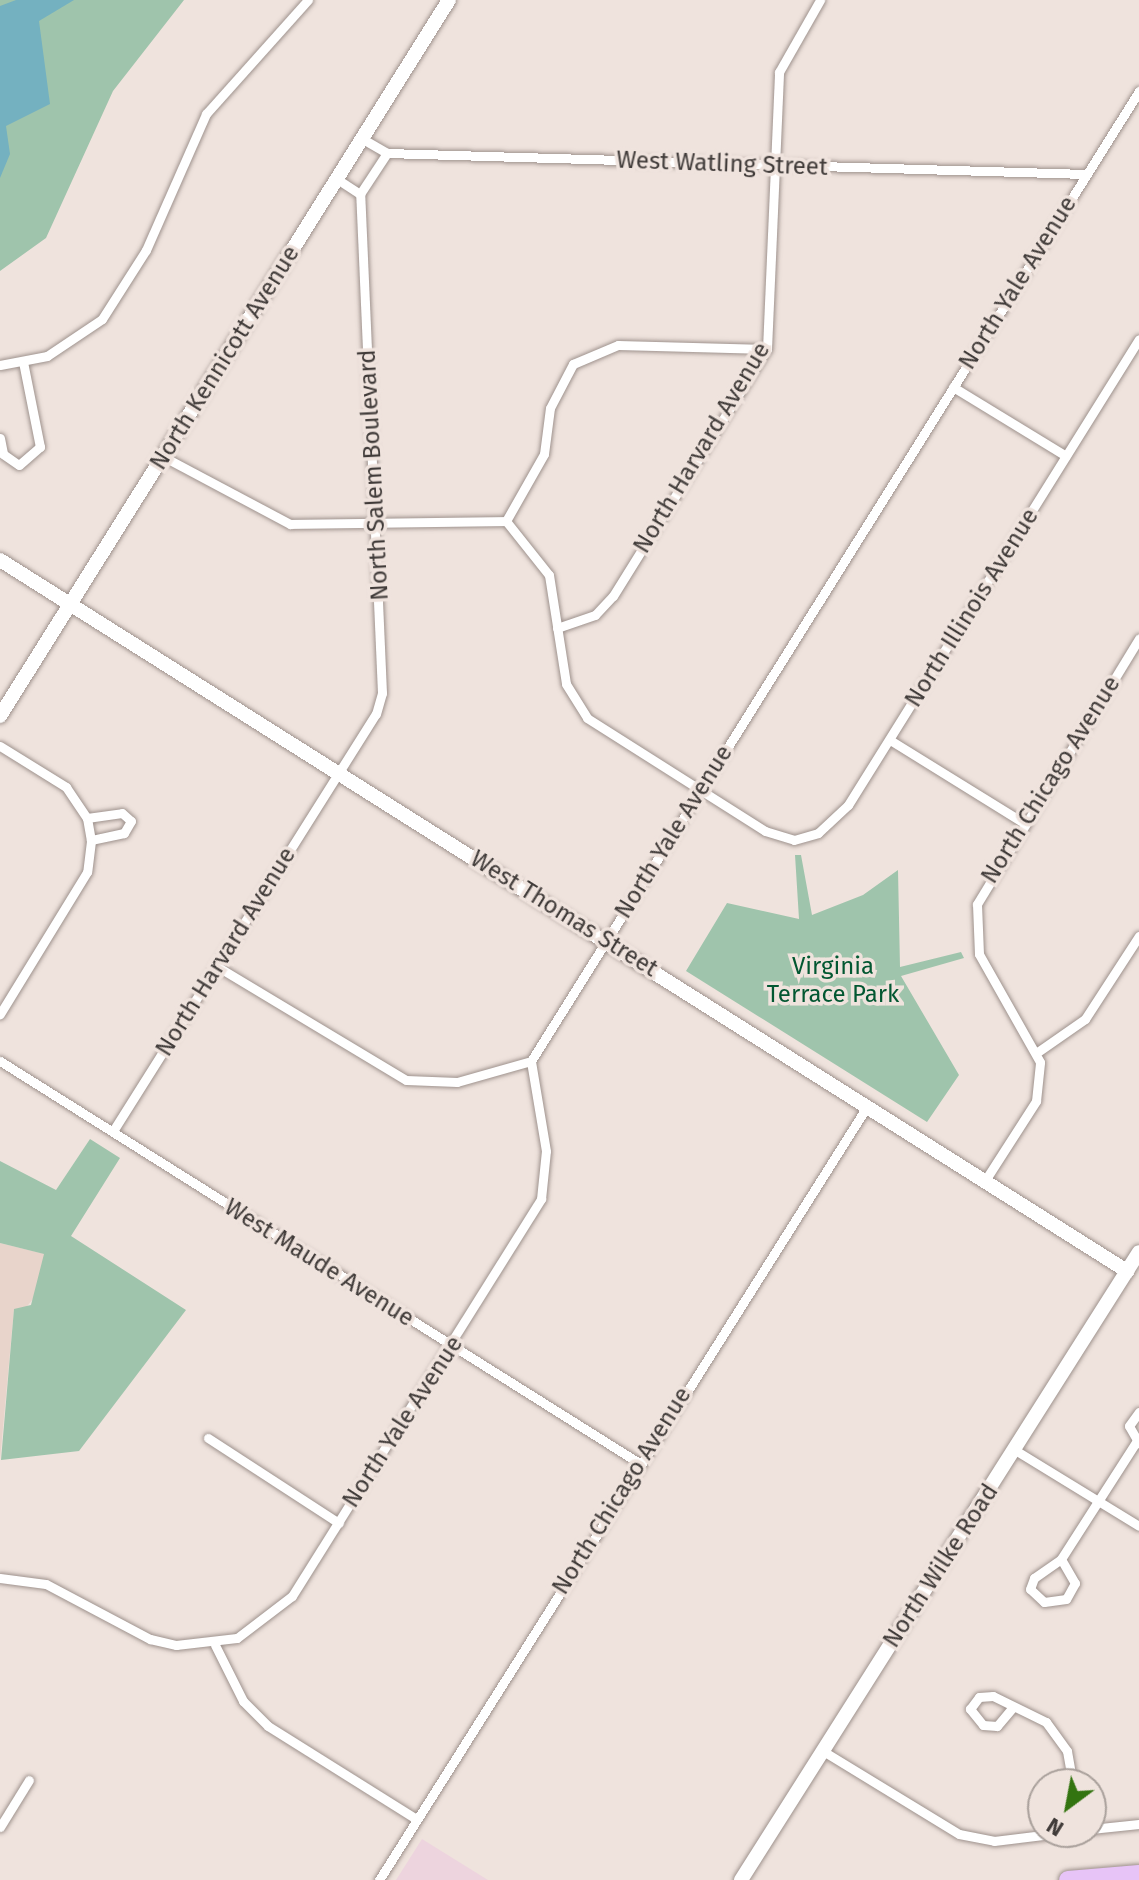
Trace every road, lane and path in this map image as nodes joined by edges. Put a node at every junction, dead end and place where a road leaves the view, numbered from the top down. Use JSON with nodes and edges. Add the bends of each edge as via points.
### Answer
{"nodes":[{"id":1,"x":308,"y":0,"type":"edge"},
{"id":2,"x":449,"y":0,"type":"edge"},
{"id":3,"x":820,"y":0,"type":"edge"},
{"id":4,"x":1139,"y":91,"type":"edge"},
{"id":5,"x":361,"y":138,"type":"junction"},
{"id":6,"x":387,"y":153,"type":"junction"},
{"id":7,"x":776,"y":166,"type":"junction"},
{"id":8,"x":1086,"y":174,"type":"junction"},
{"id":9,"x":337,"y":179,"type":"junction"},
{"id":10,"x":360,"y":194,"type":"junction"},
{"id":11,"x":1139,"y":339,"type":"edge"},
{"id":12,"x":767,"y":349,"type":"junction"},
{"id":13,"x":23,"y":362,"type":"junction"},
{"id":14,"x":0,"y":365,"type":"edge"},
{"id":15,"x":953,"y":387,"type":"junction"},
{"id":16,"x":0,"y":438,"type":"edge"},
{"id":17,"x":1066,"y":456,"type":"junction"},
{"id":18,"x":164,"y":457,"type":"junction"},
{"id":19,"x":506,"y":521,"type":"junction"},
{"id":20,"x":377,"y":524,"type":"junction"},
{"id":21,"x":0,"y":560,"type":"edge"},
{"id":22,"x":70,"y":604,"type":"junction"},
{"id":23,"x":557,"y":628,"type":"junction"},
{"id":24,"x":1139,"y":639,"type":"edge"},
{"id":25,"x":0,"y":716,"type":"edge"},
{"id":26,"x":890,"y":740,"type":"junction"},
{"id":27,"x":0,"y":746,"type":"edge"},
{"id":28,"x":339,"y":773,"type":"junction"},
{"id":29,"x":700,"y":791,"type":"junction"},
{"id":30,"x":87,"y":818,"type":"junction"},
{"id":31,"x":1022,"y":822,"type":"junction"},
{"id":32,"x":91,"y":840,"type":"junction"},
{"id":33,"x":1139,"y":936,"type":"edge"},
{"id":34,"x":606,"y":941,"type":"junction"},
{"id":35,"x":218,"y":967,"type":"junction"},
{"id":36,"x":0,"y":1014,"type":"edge"},
{"id":37,"x":1039,"y":1051,"type":"junction"},
{"id":38,"x":0,"y":1061,"type":"edge"},
{"id":39,"x":531,"y":1061,"type":"junction"},
{"id":40,"x":868,"y":1105,"type":"junction"},
{"id":41,"x":113,"y":1131,"type":"junction"},
{"id":42,"x":986,"y":1179,"type":"junction"},
{"id":43,"x":1139,"y":1252,"type":"edge"},
{"id":44,"x":1133,"y":1275,"type":"edge"},
{"id":45,"x":451,"y":1346,"type":"junction"},
{"id":46,"x":1139,"y":1412,"type":"edge"},
{"id":47,"x":208,"y":1438,"type":"dead end"},
{"id":48,"x":1137,"y":1443,"type":"edge"},
{"id":49,"x":1015,"y":1450,"type":"junction"},
{"id":50,"x":639,"y":1463,"type":"junction"},
{"id":51,"x":1096,"y":1500,"type":"junction"},
{"id":52,"x":339,"y":1523,"type":"junction"},
{"id":53,"x":1139,"y":1526,"type":"edge"},
{"id":54,"x":1061,"y":1559,"type":"junction"},
{"id":55,"x":0,"y":1578,"type":"edge"},
{"id":56,"x":215,"y":1645,"type":"junction"},
{"id":57,"x":1013,"y":1707,"type":"junction"},
{"id":58,"x":823,"y":1751,"type":"junction"},
{"id":59,"x":1068,"y":1768,"type":"edge"},
{"id":60,"x":29,"y":1780,"type":"dead end"},
{"id":61,"x":416,"y":1819,"type":"junction"},
{"id":62,"x":1139,"y":1824,"type":"edge"},
{"id":63,"x":0,"y":1827,"type":"edge"},
{"id":64,"x":1107,"y":1827,"type":"edge"},
{"id":65,"x":1027,"y":1837,"type":"edge"},
{"id":66,"x":1139,"y":1874,"type":"edge"},
{"id":67,"x":379,"y":1880,"type":"edge"},
{"id":68,"x":741,"y":1880,"type":"edge"},
{"id":69,"x":1068,"y":1880,"type":"edge"}],
"edges":[{"from":1,"to":13,"type":"street","via":[[206,114],[146,250],[102,319],[67,347]]},
{"from":2,"to":5,"type":"street","name":"North Kennicott Avenue"},
{"from":3,"to":7,"type":"street","name":"North Harvard Avenue","via":[[779,72]]},
{"from":4,"to":8,"type":"street","name":"North Yale Avenue"},
{"from":5,"to":6,"type":"street","name":"West Watling Street"},
{"from":5,"to":9,"type":"street","name":"North Kennicott Avenue"},
{"from":6,"to":7,"type":"street","name":"West Watling Street"},
{"from":6,"to":10,"type":"street"},
{"from":7,"to":8,"type":"street","name":"West Watling Street"},
{"from":7,"to":12,"type":"street","name":"North Harvard Avenue"},
{"from":8,"to":15,"type":"street","name":"North Yale Avenue"},
{"from":9,"to":10,"type":"street"},
{"from":9,"to":18,"type":"street","name":"North Kennicott Avenue"},
{"from":10,"to":20,"type":"street","name":"North Salem Boulevard"},
{"from":11,"to":17,"type":"street","name":"North Illinois Avenue"},
{"from":12,"to":19,"type":"street","via":[[618,345],[573,364],[550,408],[544,454]]},
{"from":12,"to":23,"type":"street","name":"North Harvard Avenue","via":[[613,596],[595,615]]},
{"from":13,"to":14,"type":"street"},
{"from":13,"to":16,"type":"street","via":[[40,447],[19,465],[3,454]]},
{"from":15,"to":17,"type":"street"},
{"from":15,"to":29,"type":"street","name":"North Yale Avenue"},
{"from":17,"to":26,"type":"street","name":"North Illinois Avenue"},
{"from":18,"to":20,"type":"street","via":[[290,524]]},
{"from":18,"to":22,"type":"street","name":"North Kennicott Avenue"},
{"from":19,"to":20,"type":"street"},
{"from":19,"to":23,"type":"street","via":[[542,559]]},
{"from":20,"to":28,"type":"street","name":"North Salem Boulevard","via":[[382,693]]},
{"from":21,"to":22,"type":"street","name":"West Thomas Street"},
{"from":22,"to":25,"type":"street","name":"North Kennicott Avenue"},
{"from":22,"to":28,"type":"street","name":"West Thomas Street"},
{"from":23,"to":29,"type":"street","via":[[566,684],[587,718]]},
{"from":24,"to":31,"type":"street","name":"North Chicago Avenue"},
{"from":26,"to":29,"type":"street","name":"North Illinois Avenue","via":[[827,827],[794,840],[777,837]]},
{"from":26,"to":31,"type":"street"},
{"from":27,"to":30,"type":"street","via":[[66,787]]},
{"from":28,"to":34,"type":"street","name":"West Thomas Street"},
{"from":28,"to":35,"type":"street","name":"North Harvard Avenue"},
{"from":29,"to":34,"type":"street","name":"North Yale Avenue"},
{"from":30,"to":32,"type":"street"},
{"from":30,"to":32,"type":"street","via":[[122,813],[131,821],[124,833]]},
{"from":31,"to":37,"type":"street","name":"North Chicago Avenue","via":[[984,886],[974,940]]},
{"from":32,"to":36,"type":"street","via":[[87,872]]},
{"from":33,"to":37,"type":"street","via":[[1085,1019]]},
{"from":34,"to":39,"type":"street","name":"North Yale Avenue"},
{"from":34,"to":40,"type":"street","name":"West Thomas Street"},
{"from":35,"to":39,"type":"street","via":[[406,1080],[457,1082]]},
{"from":35,"to":41,"type":"street","name":"North Harvard Avenue"},
{"from":37,"to":42,"type":"street","via":[[1036,1101]]},
{"from":38,"to":41,"type":"street","name":"West Maude Avenue"},
{"from":39,"to":45,"type":"street","name":"North Yale Avenue","via":[[546,1151],[541,1199]]},
{"from":40,"to":42,"type":"street","name":"West Thomas Street"},
{"from":40,"to":50,"type":"street","name":"North Chicago Avenue"},
{"from":41,"to":45,"type":"street","name":"West Maude Avenue"},
{"from":42,"to":44,"type":"street","name":"West Thomas Street"},
{"from":43,"to":44,"type":"street","name":"North Wilke Road"},
{"from":44,"to":49,"type":"street","name":"North Wilke Road"},
{"from":45,"to":50,"type":"street","name":"West Maude Avenue"},
{"from":45,"to":52,"type":"street","name":"North Yale Avenue"},
{"from":46,"to":48,"type":"street","via":[[1129,1426]]},
{"from":47,"to":52,"type":"street"},
{"from":48,"to":51,"type":"street"},
{"from":49,"to":51,"type":"street"},
{"from":49,"to":58,"type":"street","name":"North Wilke Road"},
{"from":50,"to":61,"type":"street","name":"North Chicago Avenue"},
{"from":51,"to":53,"type":"street"},
{"from":51,"to":54,"type":"street"},
{"from":52,"to":56,"type":"street","name":"North Yale Avenue","via":[[292,1596],[257,1626]]},
{"from":54,"to":54,"type":"street","via":[[1034,1578],[1030,1589],[1044,1602],[1066,1599],[1075,1583]]},
{"from":55,"to":56,"type":"street","via":[[67,1592],[150,1639]]},
{"from":56,"to":61,"type":"street","via":[[243,1701],[268,1726]]},
{"from":57,"to":57,"type":"street","via":[[1004,1698],[979,1697],[970,1709],[983,1725],[997,1726]]},
{"from":57,"to":59,"type":"street","via":[[1058,1734]]},
{"from":58,"to":65,"type":"street","via":[[959,1834],[994,1841]]},
{"from":58,"to":68,"type":"street","name":"North Wilke Road"},
{"from":60,"to":63,"type":"street"},
{"from":61,"to":67,"type":"street","name":"North Chicago Avenue"},
{"from":62,"to":64,"type":"street"},
{"from":66,"to":69,"type":"highway"}]}
